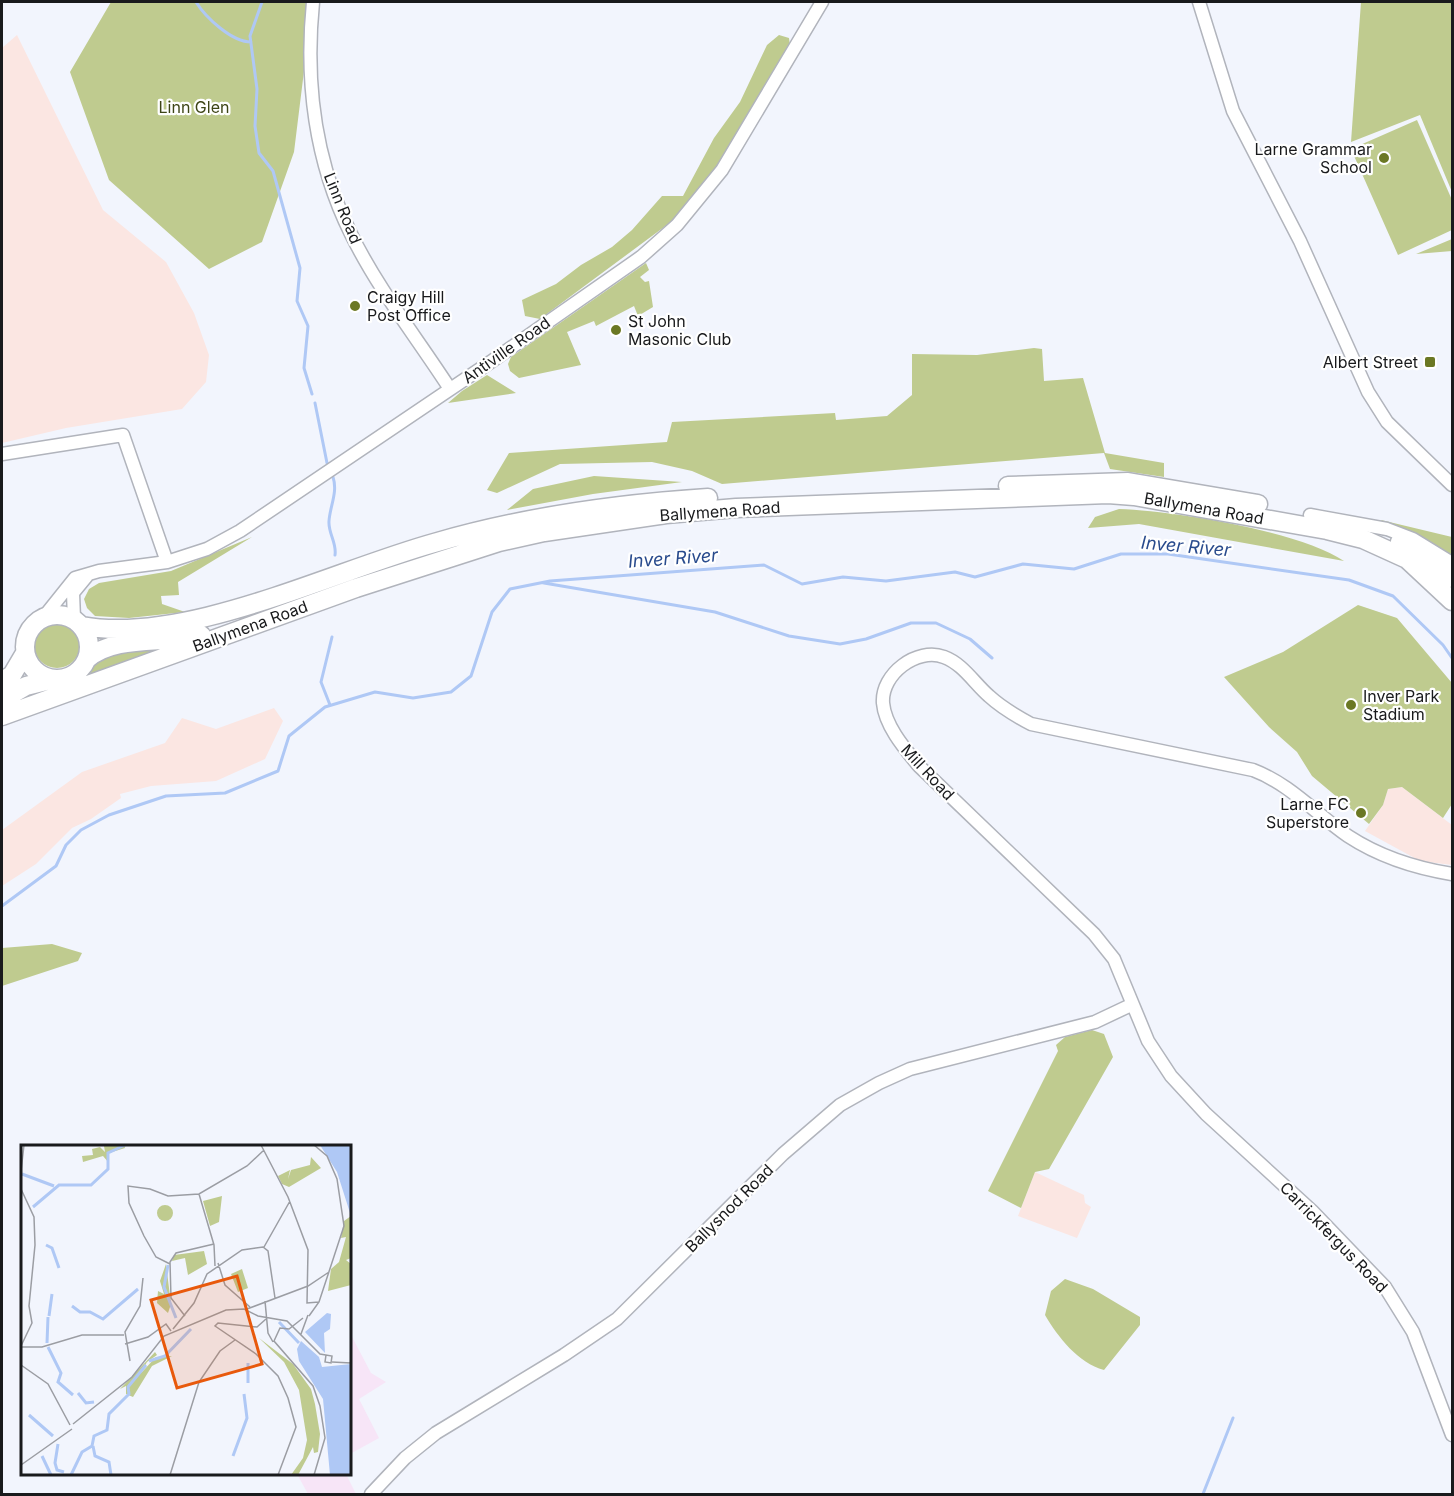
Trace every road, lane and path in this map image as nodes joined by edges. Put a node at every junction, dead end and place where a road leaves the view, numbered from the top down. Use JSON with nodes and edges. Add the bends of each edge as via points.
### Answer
{"nodes":[{"id":1,"x":313,"y":2,"type":"edge"},
{"id":2,"x":822,"y":2,"type":"edge"},
{"id":3,"x":1199,"y":2,"type":"edge"},
{"id":4,"x":450,"y":389,"type":"junction"},
{"id":5,"x":2,"y":454,"type":"edge"},
{"id":6,"x":1452,"y":485,"type":"edge"},
{"id":7,"x":1310,"y":515,"type":"junction"},
{"id":8,"x":167,"y":562,"type":"junction"},
{"id":9,"x":1452,"y":563,"type":"edge"},
{"id":10,"x":91,"y":573,"type":"junction"},
{"id":11,"x":1451,"y":592,"type":"edge"},
{"id":12,"x":287,"y":612,"type":"junction"},
{"id":13,"x":43,"y":618,"type":"junction"},
{"id":14,"x":78,"y":623,"type":"junction"},
{"id":15,"x":25,"y":653,"type":"junction"},
{"id":16,"x":87,"y":659,"type":"junction"},
{"id":17,"x":54,"y":679,"type":"junction"},
{"id":18,"x":2,"y":681,"type":"edge"},
{"id":19,"x":2,"y":700,"type":"edge"},
{"id":20,"x":2,"y":716,"type":"edge"},
{"id":21,"x":1452,"y":874,"type":"edge"},
{"id":22,"x":1131,"y":1005,"type":"junction"},
{"id":23,"x":1271,"y":1173,"type":"joint"},
{"id":24,"x":1452,"y":1435,"type":"edge"},
{"id":25,"x":371,"y":1494,"type":"edge"}],
"edges":[{"from":1,"to":4,"type":"street","name":"Linn Road","via":[[313,107],[330,179],[348,229],[369,267]]},
{"from":2,"to":4,"type":"street","name":"Antiville Road","via":[[722,170],[677,225],[641,256]]},
{"from":3,"to":6,"type":"street","via":[[1233,111],[1300,241],[1368,392],[1387,422]]},
{"from":4,"to":8,"type":"street","name":"Antiville Road","via":[[240,531],[207,549]]},
{"from":5,"to":8,"type":"street","via":[[123,435]]},
{"from":7,"to":9,"type":"street","via":[[1387,529],[1413,539]]},
{"from":7,"to":11,"type":"highway","name":"Ballymena Road","via":[[1415,550]]},
{"from":7,"to":14,"type":"highway","name":"Ballymena Road","via":[[1128,482],[681,500],[571,513],[470,534],[390,556],[272,597],[173,623],[115,630]]},
{"from":8,"to":10,"type":"street","name":"Antiville Road"},
{"from":10,"to":13,"type":"street","name":"Antiville Road","via":[[68,583]]},
{"from":10,"to":14,"type":"street","via":[[73,593]]},
{"from":11,"to":12,"type":"highway","name":"Ballymena Road","via":[[1407,559],[1363,539],[1167,500],[1108,494],[736,508],[589,524],[499,542]]},
{"from":12,"to":16,"type":"highway","via":[[196,636],[111,645]]},
{"from":12,"to":20,"type":"highway","name":"Ballymena Road"},
{"from":13,"to":14,"type":"highway","via":[[64,615]]},
{"from":13,"to":15,"type":"highway","via":[[28,632]]},
{"from":14,"to":16,"type":"highway","via":[[89,642]]},
{"from":15,"to":17,"type":"highway","via":[[35,671]]},
{"from":15,"to":18,"type":"highway","via":[[12,675]]},
{"from":16,"to":17,"type":"highway","via":[[74,674]]},
{"from":17,"to":19,"type":"highway","via":[[26,686]]},
{"from":21,"to":22,"type":"street","name":"Mill Road","via":[[1393,859],[1348,836],[1263,774],[1206,758],[1031,724],[1003,709],[951,660],[932,654],[913,658],[898,669],[883,696],[885,712],[899,741],[936,784],[1094,934],[1114,959]]},
{"from":22,"to":23,"type":"street","name":"Mill Road","via":[[1171,1076]]},
{"from":22,"to":25,"type":"street","name":"Ballysnod Road","via":[[1095,1022],[910,1069],[840,1105],[783,1154],[617,1319],[436,1433]]},
{"from":23,"to":24,"type":"street","name":"Carrickfergus Road","via":[[1347,1246],[1395,1301],[1413,1332]]}]}
